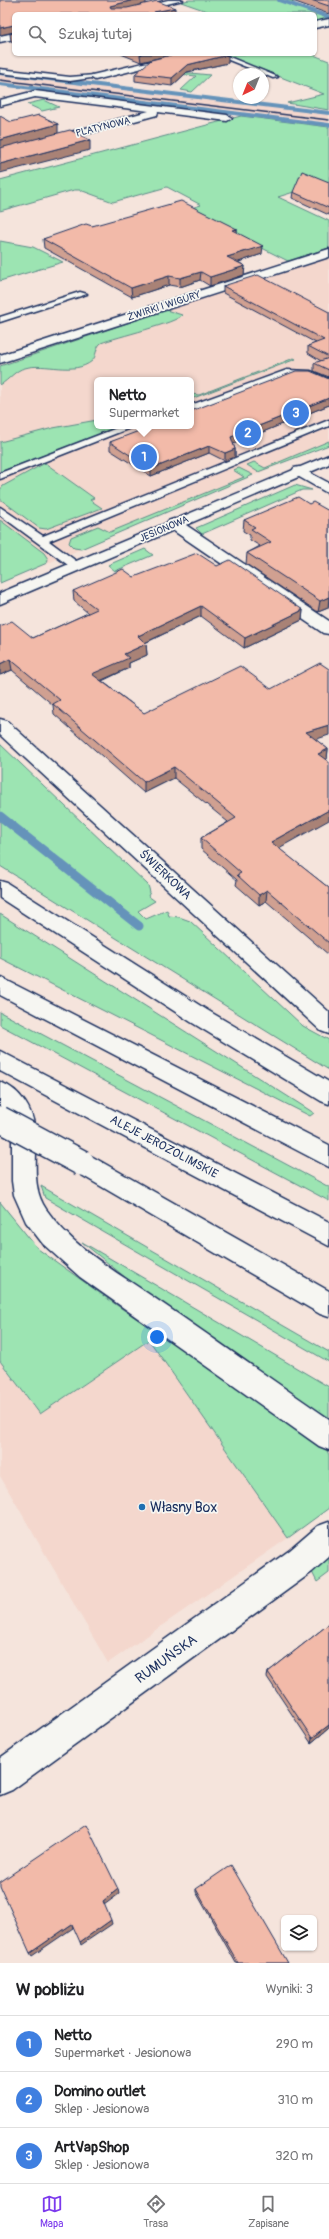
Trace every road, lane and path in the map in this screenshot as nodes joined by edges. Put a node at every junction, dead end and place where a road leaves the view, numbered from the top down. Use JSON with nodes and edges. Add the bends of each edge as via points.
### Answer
{"nodes":[{"id":1,"x":179,"y":0,"type":"edge"},
{"id":2,"x":124,"y":12,"type":"edge"},
{"id":3,"x":329,"y":22,"type":"edge"},
{"id":4,"x":317,"y":25,"type":"edge"},
{"id":5,"x":12,"y":36,"type":"edge"},
{"id":6,"x":0,"y":39,"type":"edge"},
{"id":7,"x":185,"y":56,"type":"edge"},
{"id":8,"x":222,"y":56,"type":"edge"},
{"id":9,"x":0,"y":71,"type":"edge"},
{"id":10,"x":95,"y":77,"type":"joint"},
{"id":11,"x":275,"y":77,"type":"dead end"},
{"id":12,"x":0,"y":103,"type":"edge"},
{"id":13,"x":158,"y":110,"type":"junction"},
{"id":14,"x":227,"y":118,"type":"dead end"},
{"id":15,"x":0,"y":154,"type":"edge"},
{"id":16,"x":329,"y":253,"type":"edge"},
{"id":17,"x":83,"y":294,"type":"dead end"},
{"id":18,"x":0,"y":320,"type":"edge"},
{"id":19,"x":0,"y":359,"type":"edge"},
{"id":20,"x":329,"y":382,"type":"edge"},
{"id":21,"x":194,"y":407,"type":"edge"},
{"id":22,"x":329,"y":423,"type":"edge"},
{"id":23,"x":122,"y":429,"type":"edge"},
{"id":24,"x":140,"y":432,"type":"edge"},
{"id":25,"x":81,"y":455,"type":"dead end"},
{"id":26,"x":329,"y":459,"type":"edge"},
{"id":27,"x":299,"y":471,"type":"junction"},
{"id":28,"x":0,"y":476,"type":"edge"},
{"id":29,"x":329,"y":489,"type":"edge"},
{"id":30,"x":0,"y":510,"type":"edge"},
{"id":31,"x":174,"y":524,"type":"junction"},
{"id":32,"x":42,"y":540,"type":"junction"},
{"id":33,"x":76,"y":566,"type":"junction"},
{"id":34,"x":0,"y":599,"type":"edge"},
{"id":35,"x":329,"y":629,"type":"edge"},
{"id":36,"x":0,"y":725,"type":"edge"},
{"id":37,"x":0,"y":888,"type":"edge"},
{"id":38,"x":0,"y":985,"type":"edge"},
{"id":39,"x":329,"y":1025,"type":"edge"},
{"id":40,"x":0,"y":1060,"type":"edge"},
{"id":41,"x":0,"y":1092,"type":"edge"},
{"id":42,"x":329,"y":1094,"type":"edge"},
{"id":43,"x":0,"y":1120,"type":"edge"},
{"id":44,"x":329,"y":1157,"type":"edge"},
{"id":45,"x":329,"y":1235,"type":"edge"},
{"id":46,"x":329,"y":1305,"type":"edge"},
{"id":47,"x":329,"y":1436,"type":"edge"},
{"id":48,"x":329,"y":1537,"type":"edge"},
{"id":49,"x":0,"y":1778,"type":"edge"}],
"edges":[{"from":1,"to":2,"type":"main road"},
{"from":3,"to":4,"type":"main road"},
{"from":5,"to":6,"type":"main road"},
{"from":7,"to":10,"type":"main road"},
{"from":8,"to":11,"type":"lane"},
{"from":9,"to":10,"type":"lane","via":[[70,79]]},
{"from":12,"to":13,"type":"main road","via":[[35,94]]},
{"from":13,"to":14,"type":"main road"},
{"from":13,"to":15,"type":"main road","name":"PLATYNOWA","via":[[143,117]]},
{"from":16,"to":19,"type":"main road","name":"ŻWIRKI I WIGURY"},
{"from":17,"to":18,"type":"lane"},
{"from":20,"to":21,"type":"lane","via":[[311,374],[287,373]]},
{"from":22,"to":32,"type":"lane"},
{"from":23,"to":28,"type":"lane"},
{"from":24,"to":25,"type":"lane"},
{"from":26,"to":27,"type":"main road","name":"JESIONOWA"},
{"from":27,"to":29,"type":"main road"},
{"from":27,"to":31,"type":"main road","name":"JESIONOWA"},
{"from":30,"to":32,"type":"lane"},
{"from":31,"to":33,"type":"main road","name":"JESIONOWA"},
{"from":31,"to":35,"type":"main road"},
{"from":32,"to":33,"type":"lane"},
{"from":33,"to":34,"type":"main road","name":"JESIONOWA"},
{"from":36,"to":39,"type":"main road","name":"ŚWIERKOWA"},
{"from":37,"to":42,"type":"main road","via":[[200,1016]]},
{"from":38,"to":44,"type":"main road"},
{"from":40,"to":45,"type":"main road","name":"ALEJE JEROZOLIMSKIE"},
{"from":41,"to":47,"type":"main road","via":[[13,1103],[24,1124],[26,1196],[50,1233],[110,1282]]},
{"from":43,"to":46,"type":"main road","bridge":true,"via":[[82,1163]]},
{"from":48,"to":49,"type":"main road","name":"RUMUŃSKA","via":[[301,1561]]}]}
